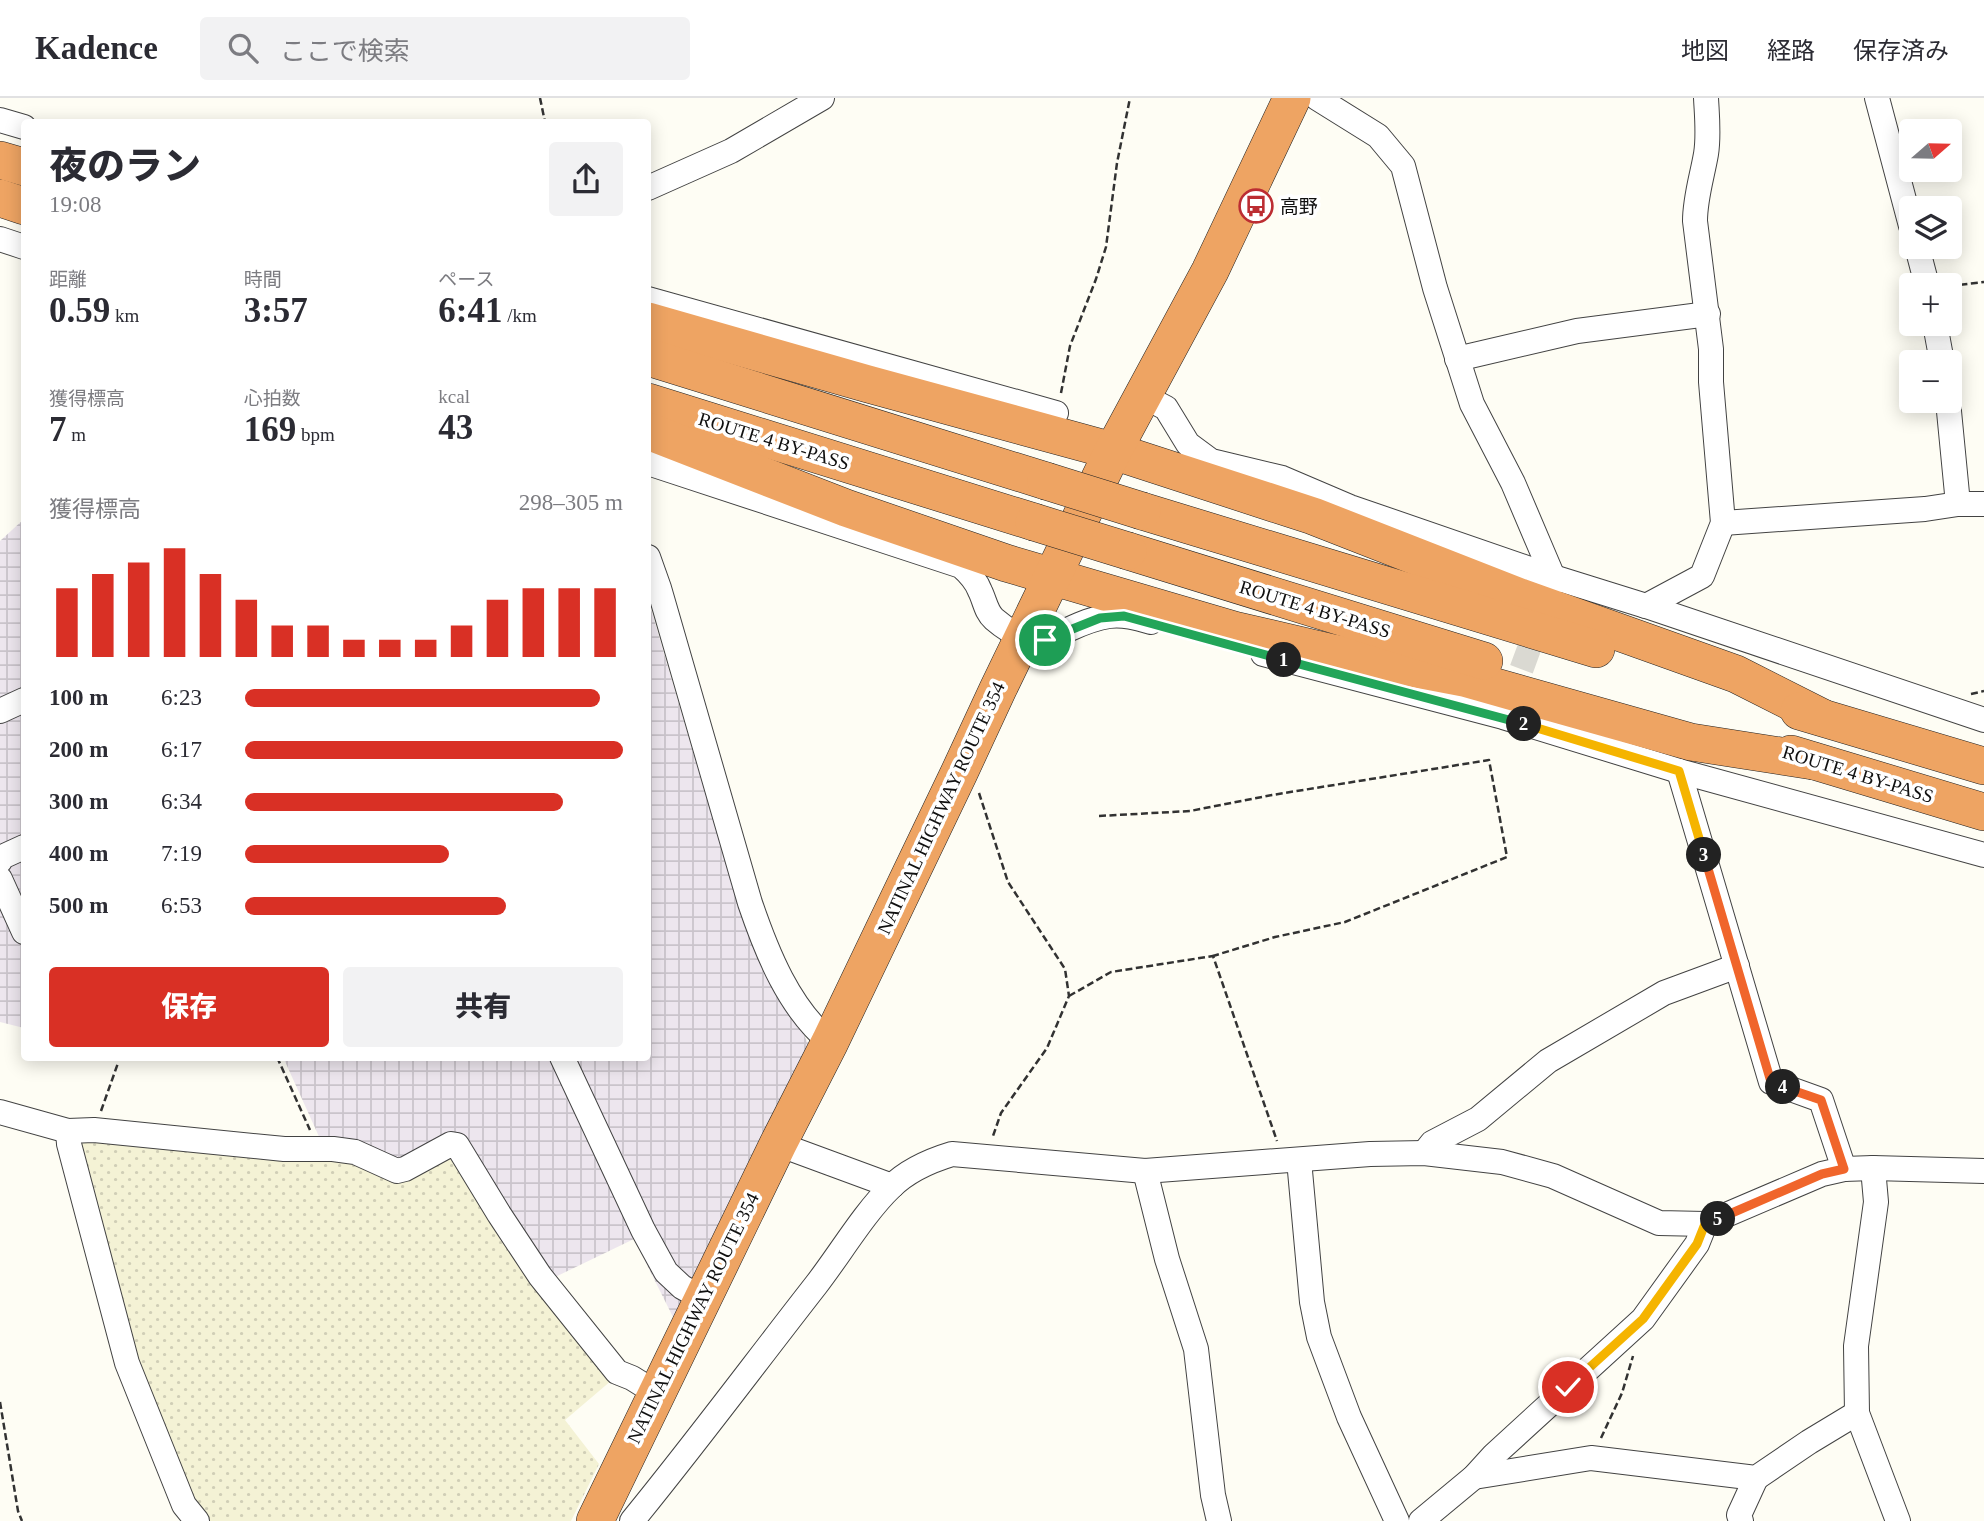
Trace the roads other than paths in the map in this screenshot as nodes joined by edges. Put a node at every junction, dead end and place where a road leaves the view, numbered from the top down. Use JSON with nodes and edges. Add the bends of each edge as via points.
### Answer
{"nodes":[{"id":1,"x":822,"y":98,"type":"edge"},
{"id":2,"x":1292,"y":98,"type":"edge"},
{"id":3,"x":1317,"y":98,"type":"edge"},
{"id":4,"x":1706,"y":98,"type":"edge"},
{"id":5,"x":1878,"y":98,"type":"edge"},
{"id":6,"x":0,"y":120,"type":"edge"},
{"id":7,"x":21,"y":126,"type":"edge"},
{"id":8,"x":0,"y":160,"type":"edge"},
{"id":9,"x":21,"y":166,"type":"edge"},
{"id":10,"x":651,"y":187,"type":"edge"},
{"id":11,"x":1903,"y":196,"type":"edge"},
{"id":12,"x":0,"y":198,"type":"edge"},
{"id":13,"x":21,"y":205,"type":"edge"},
{"id":14,"x":0,"y":239,"type":"edge"},
{"id":15,"x":21,"y":246,"type":"edge"},
{"id":16,"x":651,"y":300,"type":"edge"},
{"id":17,"x":1707,"y":314,"type":"junction"},
{"id":18,"x":651,"y":322,"type":"edge"},
{"id":19,"x":651,"y":357,"type":"edge"},
{"id":20,"x":1457,"y":359,"type":"junction"},
{"id":21,"x":1143,"y":396,"type":"junction"},
{"id":22,"x":651,"y":403,"type":"edge"},
{"id":23,"x":1056,"y":413,"type":"road end"},
{"id":24,"x":1949,"y":413,"type":"edge"},
{"id":25,"x":651,"y":432,"type":"edge"},
{"id":26,"x":1113,"y":451,"type":"junction"},
{"id":27,"x":651,"y":464,"type":"edge"},
{"id":28,"x":1958,"y":504,"type":"junction"},
{"id":29,"x":1984,"y":504,"type":"edge"},
{"id":30,"x":1723,"y":523,"type":"junction"},
{"id":31,"x":651,"y":565,"type":"edge"},
{"id":32,"x":1052,"y":575,"type":"junction"},
{"id":33,"x":1551,"y":585,"type":"junction"},
{"id":34,"x":1647,"y":606,"type":"junction"},
{"id":35,"x":1023,"y":637,"type":"junction"},
{"id":36,"x":21,"y":701,"type":"edge"},
{"id":37,"x":0,"y":711,"type":"edge"},
{"id":38,"x":1821,"y":717,"type":"junction"},
{"id":39,"x":1984,"y":720,"type":"edge"},
{"id":40,"x":1813,"y":761,"type":"junction"},
{"id":41,"x":1984,"y":766,"type":"edge"},
{"id":42,"x":1679,"y":771,"type":"junction"},
{"id":43,"x":1984,"y":812,"type":"edge"},
{"id":44,"x":21,"y":848,"type":"edge"},
{"id":45,"x":1984,"y":855,"type":"edge"},
{"id":46,"x":0,"y":861,"type":"edge"},
{"id":47,"x":0,"y":879,"type":"edge"},
{"id":48,"x":21,"y":925,"type":"edge"},
{"id":49,"x":1737,"y":966,"type":"junction"},
{"id":50,"x":831,"y":1042,"type":"junction"},
{"id":51,"x":564,"y":1061,"type":"edge"},
{"id":52,"x":0,"y":1112,"type":"edge"},
{"id":53,"x":68,"y":1131,"type":"junction"},
{"id":54,"x":778,"y":1144,"type":"junction"},
{"id":55,"x":1424,"y":1153,"type":"junction"},
{"id":56,"x":1291,"y":1160,"type":"junction"},
{"id":57,"x":1873,"y":1168,"type":"junction"},
{"id":58,"x":1844,"y":1169,"type":"junction"},
{"id":59,"x":1145,"y":1171,"type":"junction"},
{"id":60,"x":1984,"y":1171,"type":"edge"},
{"id":61,"x":892,"y":1186,"type":"junction"},
{"id":62,"x":1705,"y":1224,"type":"junction"},
{"id":63,"x":702,"y":1298,"type":"junction"},
{"id":64,"x":656,"y":1393,"type":"junction"},
{"id":65,"x":1857,"y":1413,"type":"junction"},
{"id":66,"x":1474,"y":1477,"type":"junction"},
{"id":67,"x":1756,"y":1478,"type":"junction"},
{"id":68,"x":197,"y":1521,"type":"edge"},
{"id":69,"x":595,"y":1521,"type":"edge"},
{"id":70,"x":632,"y":1521,"type":"edge"},
{"id":71,"x":1219,"y":1521,"type":"edge"},
{"id":72,"x":1397,"y":1521,"type":"edge"},
{"id":73,"x":1421,"y":1521,"type":"edge"},
{"id":74,"x":1741,"y":1521,"type":"edge"},
{"id":75,"x":1898,"y":1521,"type":"edge"}],
"edges":[{"from":1,"to":10,"type":"street","via":[[731,151]]},
{"from":2,"to":21,"type":"highway","name":"NATINAL HIGHWAY ROUTE 354","via":[[1210,271]]},
{"from":3,"to":20,"type":"street","via":[[1378,136],[1403,166]]},
{"from":4,"to":17,"type":"street","via":[[1706,153],[1695,221]]},
{"from":5,"to":11,"type":"street"},
{"from":6,"to":7,"type":"street"},
{"from":8,"to":9,"type":"highway"},
{"from":12,"to":13,"type":"highway"},
{"from":14,"to":15,"type":"street"},
{"from":16,"to":23,"type":"street"},
{"from":17,"to":20,"type":"street","via":[[1577,331]]},
{"from":17,"to":30,"type":"street"},
{"from":18,"to":26,"type":"highway"},
{"from":19,"to":38,"type":"highway","bridge":true},
{"from":20,"to":33,"type":"street","via":[[1472,404],[1513,483]]},
{"from":21,"to":26,"type":"highway","name":"NATINAL HIGHWAY ROUTE 354"},
{"from":21,"to":33,"type":"street","via":[[1166,408],[1188,443],[1211,461],[1282,478]]},
{"from":22,"to":40,"type":"highway","name":"ROUTE 4 BY-PASS","bridge":true},
{"from":24,"to":28,"type":"street"},
{"from":25,"to":32,"type":"highway","via":[[846,508]]},
{"from":26,"to":32,"type":"highway","name":"NATINAL HIGHWAY ROUTE 354"},
{"from":26,"to":38,"type":"highway","via":[[1313,516],[1736,674]]},
{"from":27,"to":35,"type":"street","via":[[961,566],[980,589],[988,613]]},
{"from":28,"to":29,"type":"street"},
{"from":28,"to":30,"type":"street"},
{"from":30,"to":34,"type":"street","via":[[1702,576]]},
{"from":31,"to":50,"type":"street","via":[[766,948],[814,1029]]},
{"from":32,"to":35,"type":"highway","name":"NATINAL HIGHWAY ROUTE 354"},
{"from":32,"to":40,"type":"highway","via":[[1234,630],[1464,678],[1691,742]]},
{"from":33,"to":34,"type":"street"},
{"from":34,"to":39,"type":"street"},
{"from":35,"to":42,"type":"street","via":[[1045,640],[1100,618],[1124,616],[1381,687],[1506,710]]},
{"from":35,"to":50,"type":"highway","name":"NATINAL HIGHWAY ROUTE 354"},
{"from":36,"to":37,"type":"street"},
{"from":38,"to":41,"type":"highway"},
{"from":40,"to":43,"type":"highway","name":"ROUTE 4 BY-PASS"},
{"from":42,"to":45,"type":"street"},
{"from":42,"to":49,"type":"street"},
{"from":44,"to":46,"type":"street"},
{"from":47,"to":48,"type":"street"},
{"from":49,"to":55,"type":"street","via":[[1664,993],[1548,1060],[1478,1119],[1432,1143]]},
{"from":49,"to":58,"type":"street","via":[[1771,1082],[1821,1100]]},
{"from":50,"to":54,"type":"highway","name":"NATINAL HIGHWAY ROUTE 354"},
{"from":51,"to":63,"type":"street","via":[[666,1272]]},
{"from":52,"to":53,"type":"street"},
{"from":53,"to":64,"type":"street","via":[[333,1149],[355,1152],[397,1171],[457,1145],[540,1276],[617,1372]]},
{"from":53,"to":68,"type":"street","via":[[127,1363],[184,1505]]},
{"from":54,"to":61,"type":"street"},
{"from":54,"to":63,"type":"highway","name":"NATINAL HIGHWAY ROUTE 354"},
{"from":55,"to":56,"type":"street"},
{"from":55,"to":62,"type":"street","via":[[1502,1163],[1553,1176],[1659,1223]]},
{"from":56,"to":59,"type":"street"},
{"from":56,"to":72,"type":"street","via":[[1319,1337],[1349,1417]]},
{"from":57,"to":58,"type":"street"},
{"from":57,"to":60,"type":"street"},
{"from":57,"to":65,"type":"street","via":[[1876,1202],[1856,1346]]},
{"from":58,"to":62,"type":"street"},
{"from":59,"to":61,"type":"street","via":[[952,1154],[928,1162]]},
{"from":59,"to":71,"type":"street","via":[[1196,1349]]},
{"from":61,"to":70,"type":"street"},
{"from":62,"to":66,"type":"street","via":[[1697,1244],[1643,1319]]},
{"from":63,"to":64,"type":"highway","name":"NATINAL HIGHWAY ROUTE 354"},
{"from":64,"to":69,"type":"highway","name":"NATINAL HIGHWAY ROUTE 354"},
{"from":65,"to":67,"type":"street"},
{"from":65,"to":75,"type":"street"},
{"from":66,"to":67,"type":"street","via":[[1591,1458]]},
{"from":66,"to":73,"type":"street"},
{"from":67,"to":74,"type":"street","via":[[1739,1515]]}]}
